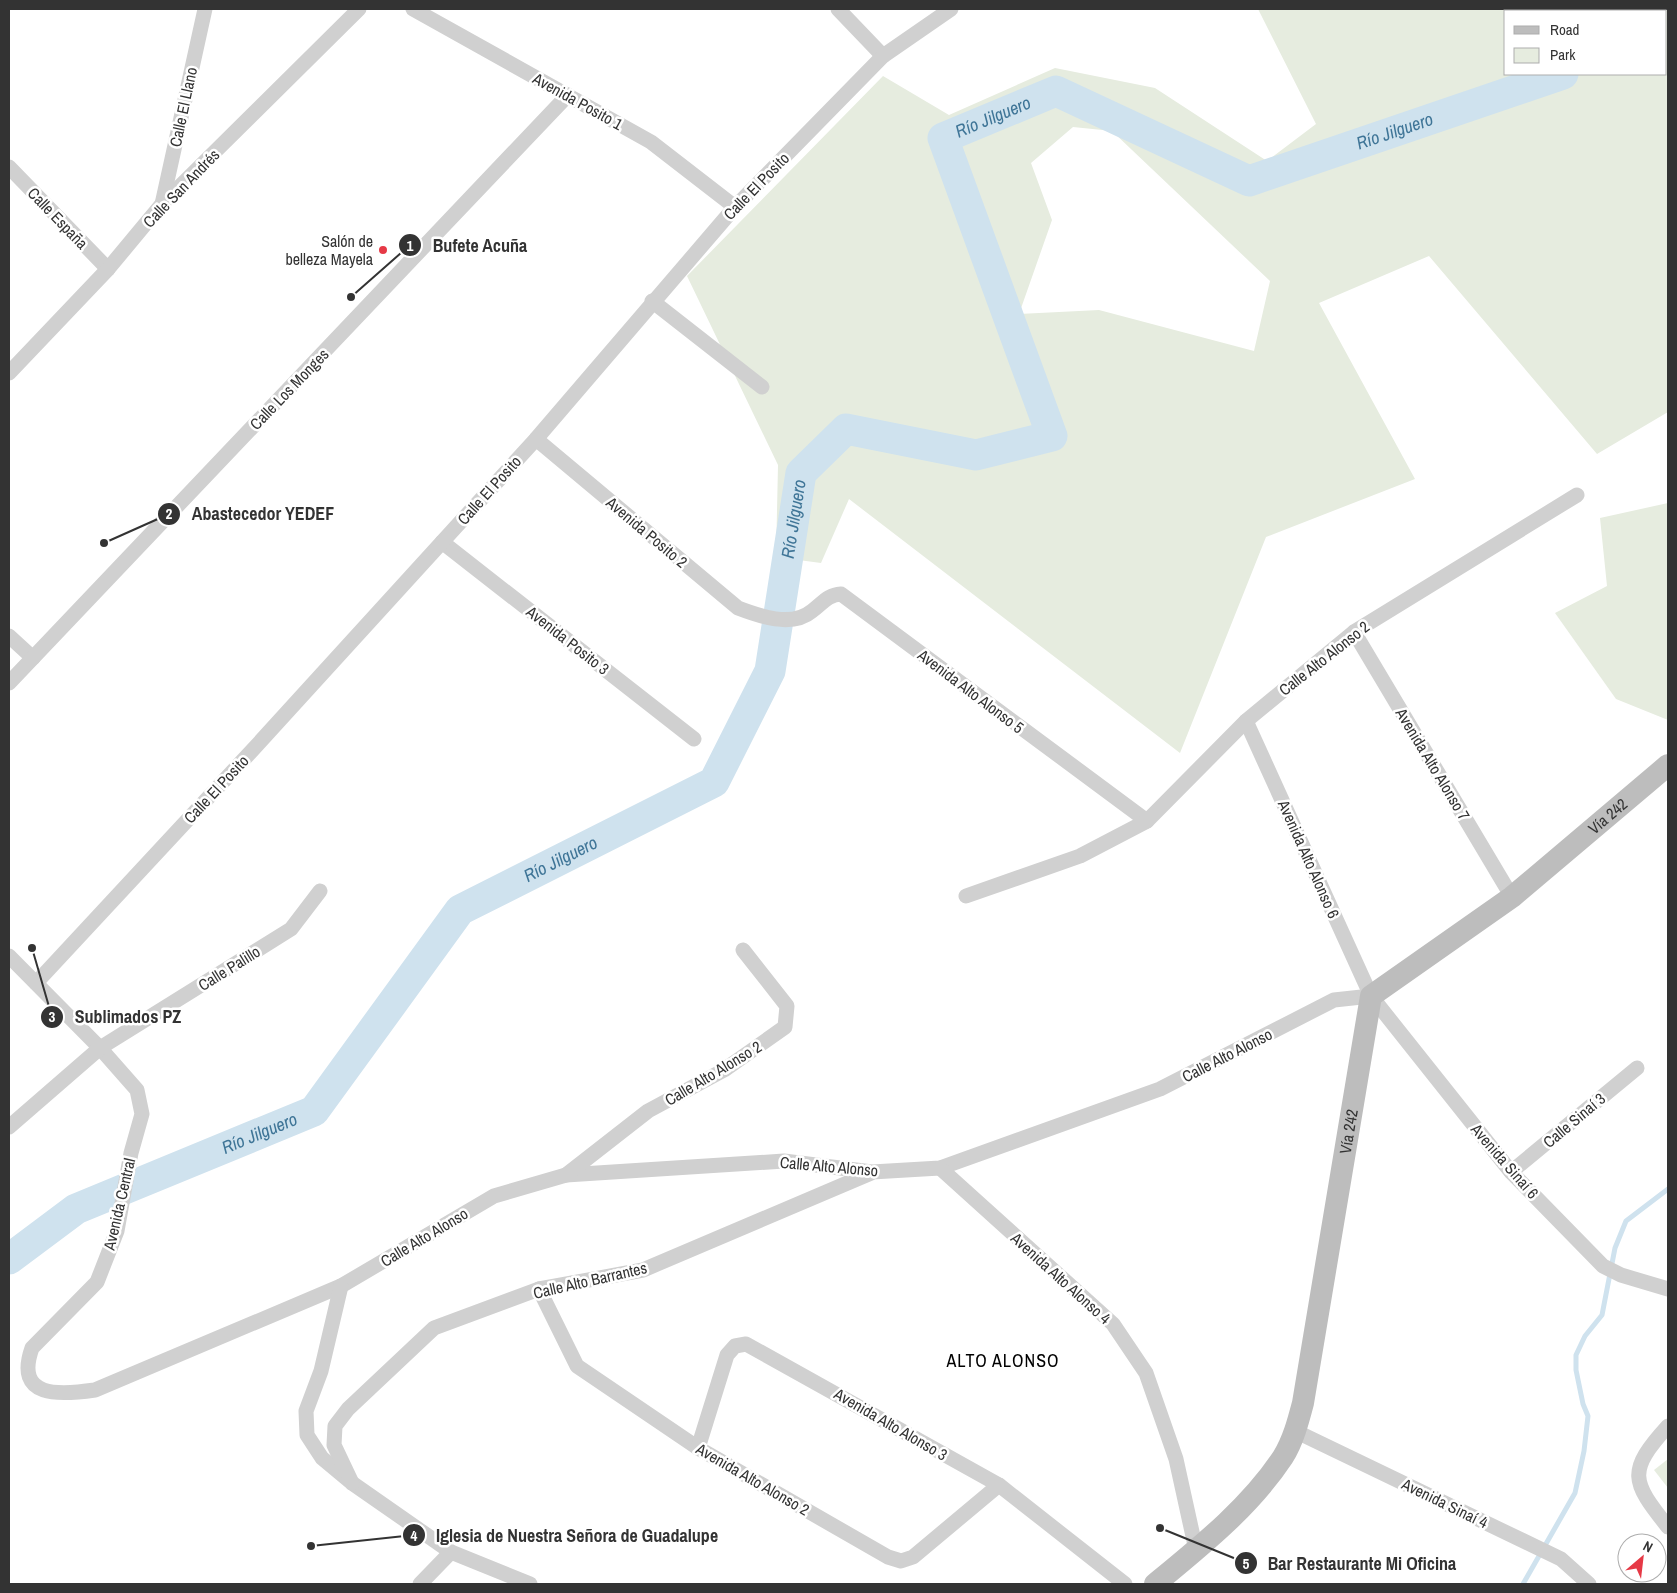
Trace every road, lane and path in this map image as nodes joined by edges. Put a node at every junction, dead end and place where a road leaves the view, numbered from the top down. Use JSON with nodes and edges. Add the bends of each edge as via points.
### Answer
{"nodes":[{"id":1,"x":205,"y":9,"type":"edge"},
{"id":2,"x":359,"y":9,"type":"edge"},
{"id":3,"x":413,"y":9,"type":"edge"},
{"id":4,"x":838,"y":9,"type":"edge"},
{"id":5,"x":951,"y":9,"type":"edge"},
{"id":6,"x":883,"y":56,"type":"junction"},
{"id":7,"x":568,"y":95,"type":"junction"},
{"id":8,"x":9,"y":167,"type":"edge"},
{"id":9,"x":162,"y":204,"type":"junction"},
{"id":10,"x":735,"y":207,"type":"junction"},
{"id":11,"x":108,"y":269,"type":"junction"},
{"id":12,"x":652,"y":301,"type":"junction"},
{"id":13,"x":9,"y":373,"type":"edge"},
{"id":14,"x":762,"y":387,"type":"dead end"},
{"id":15,"x":536,"y":439,"type":"junction"},
{"id":16,"x":1577,"y":495,"type":"dead end"},
{"id":17,"x":442,"y":542,"type":"junction"},
{"id":18,"x":793,"y":620,"type":"joint"},
{"id":19,"x":1354,"y":632,"type":"junction"},
{"id":20,"x":9,"y":636,"type":"edge"},
{"id":21,"x":33,"y":658,"type":"junction"},
{"id":22,"x":9,"y":683,"type":"edge"},
{"id":23,"x":1246,"y":722,"type":"junction"},
{"id":24,"x":694,"y":739,"type":"dead end"},
{"id":25,"x":1668,"y":765,"type":"edge"},
{"id":26,"x":1147,"y":821,"type":"junction"},
{"id":27,"x":320,"y":891,"type":"dead end"},
{"id":28,"x":966,"y":896,"type":"dead end"},
{"id":29,"x":1512,"y":897,"type":"junction"},
{"id":30,"x":743,"y":950,"type":"dead end"},
{"id":31,"x":9,"y":956,"type":"edge"},
{"id":32,"x":36,"y":983,"type":"junction"},
{"id":33,"x":1371,"y":996,"type":"junction"},
{"id":34,"x":100,"y":1048,"type":"junction"},
{"id":35,"x":1637,"y":1068,"type":"dead end"},
{"id":36,"x":9,"y":1127,"type":"edge"},
{"id":37,"x":940,"y":1168,"type":"junction"},
{"id":38,"x":872,"y":1172,"type":"junction"},
{"id":39,"x":1511,"y":1172,"type":"junction"},
{"id":40,"x":566,"y":1175,"type":"junction"},
{"id":41,"x":341,"y":1286,"type":"junction"},
{"id":42,"x":539,"y":1289,"type":"junction"},
{"id":43,"x":1668,"y":1289,"type":"edge"},
{"id":44,"x":1668,"y":1426,"type":"edge"},
{"id":45,"x":1295,"y":1431,"type":"junction"},
{"id":46,"x":698,"y":1448,"type":"junction"},
{"id":47,"x":352,"y":1483,"type":"junction"},
{"id":48,"x":999,"y":1485,"type":"junction"},
{"id":49,"x":1668,"y":1527,"type":"edge"},
{"id":50,"x":1196,"y":1550,"type":"junction"},
{"id":51,"x":451,"y":1552,"type":"junction"},
{"id":52,"x":420,"y":1584,"type":"edge"},
{"id":53,"x":530,"y":1584,"type":"edge"},
{"id":54,"x":1125,"y":1584,"type":"edge"},
{"id":55,"x":1155,"y":1584,"type":"edge"},
{"id":56,"x":1588,"y":1584,"type":"edge"}],
"edges":[{"from":1,"to":9,"type":"street","name":"Calle El Llano"},
{"from":2,"to":9,"type":"street","name":"Calle San Andrés"},
{"from":3,"to":7,"type":"street","name":"Avenida Posito 1"},
{"from":4,"to":6,"type":"street"},
{"from":5,"to":6,"type":"street","name":"Calle El Posito"},
{"from":6,"to":10,"type":"street","name":"Calle El Posito"},
{"from":7,"to":10,"type":"street","name":"Avenida Posito 1","via":[[651,142]]},
{"from":7,"to":21,"type":"street","name":"Calle Los Monges"},
{"from":8,"to":11,"type":"street","name":"Calle España"},
{"from":9,"to":11,"type":"street","name":"Calle San Andrés"},
{"from":10,"to":12,"type":"street","name":"Calle El Posito"},
{"from":11,"to":13,"type":"street","name":"Calle San Andrés"},
{"from":12,"to":14,"type":"street"},
{"from":12,"to":15,"type":"street","name":"Calle El Posito"},
{"from":15,"to":17,"type":"street","name":"Calle El Posito"},
{"from":15,"to":18,"type":"street","name":"Avenida Posito 2","via":[[738,608],[763,617]]},
{"from":16,"to":19,"type":"street","name":"Calle Alto Alonso 2"},
{"from":17,"to":24,"type":"street","name":"Avenida Posito 3"},
{"from":17,"to":32,"type":"street","name":"Calle El Posito"},
{"from":18,"to":26,"type":"street","name":"Avenida Alto Alonso 5","via":[[811,613],[824,599],[841,594]]},
{"from":19,"to":23,"type":"street","name":"Calle Alto Alonso 2"},
{"from":19,"to":29,"type":"street","name":"Avenida Alto Alonso 7"},
{"from":20,"to":21,"type":"street"},
{"from":21,"to":22,"type":"street","name":"Calle Los Monges"},
{"from":23,"to":26,"type":"street","name":"Calle Alto Alonso 2"},
{"from":23,"to":33,"type":"street","name":"Avenida Alto Alonso 6"},
{"from":25,"to":29,"type":"main road","name":"Vía 242"},
{"from":26,"to":28,"type":"street","name":"Calle Alto Alonso 2","via":[[1080,856]]},
{"from":27,"to":34,"type":"street","name":"Calle Palillo","via":[[291,930]]},
{"from":29,"to":33,"type":"main road","name":"Vía 242"},
{"from":30,"to":40,"type":"street","name":"Calle Alto Alonso 2","via":[[788,1006],[785,1027],[724,1070],[648,1111]]},
{"from":31,"to":32,"type":"street","name":"Avenida Central"},
{"from":32,"to":34,"type":"street","name":"Avenida Central"},
{"from":33,"to":37,"type":"street","name":"Calle Alto Alonso","via":[[1334,1000],[1160,1089]]},
{"from":33,"to":39,"type":"street","name":"Avenida Sinaí 6"},
{"from":33,"to":45,"type":"main road","name":"Vía 242","via":[[1303,1404]]},
{"from":34,"to":36,"type":"street","name":"Calle Palillo"},
{"from":34,"to":41,"type":"street","name":"Avenida Central","via":[[137,1090],[142,1114],[131,1153],[117,1230],[97,1282],[32,1348],[27,1374],[33,1384],[48,1392],[69,1394],[95,1390]]},
{"from":35,"to":39,"type":"street","name":"Calle Sinaí 3"},
{"from":37,"to":38,"type":"street","name":"Calle Alto Alonso"},
{"from":37,"to":50,"type":"street","name":"Avenida Alto Alonso 4","via":[[1112,1324],[1146,1373],[1176,1459]]},
{"from":38,"to":40,"type":"street","name":"Calle Alto Alonso","via":[[784,1161]]},
{"from":38,"to":42,"type":"street","name":"Calle Alto Barrantes","via":[[643,1270]]},
{"from":39,"to":43,"type":"street","name":"Avenida Sinaí 6","via":[[1603,1266],[1620,1275]]},
{"from":40,"to":41,"type":"street","name":"Calle Alto Alonso","via":[[494,1196]]},
{"from":41,"to":47,"type":"street","via":[[321,1371],[306,1411],[307,1435],[322,1458]]},
{"from":42,"to":46,"type":"street","name":"Avenida Alto Alonso 2","via":[[577,1366]]},
{"from":42,"to":47,"type":"street","name":"Calle Alto Barrantes","via":[[434,1328],[348,1408],[335,1426],[334,1445]]},
{"from":44,"to":49,"type":"street","via":[[1641,1458],[1637,1480],[1648,1502]]},
{"from":45,"to":50,"type":"main road","name":"Vía 242","via":[[1283,1457],[1250,1498]]},
{"from":45,"to":56,"type":"street","name":"Avenida Sinaí 4","via":[[1561,1559]]},
{"from":46,"to":48,"type":"street","name":"Avenida Alto Alonso 2","via":[[888,1557],[901,1561],[913,1556]]},
{"from":46,"to":48,"type":"street","name":"Avenida Alto Alonso 3","via":[[727,1355],[736,1346],[746,1344]]},
{"from":47,"to":51,"type":"street"},
{"from":48,"to":54,"type":"street","name":"Avenida Alto Alonso 3"},
{"from":50,"to":55,"type":"main road","name":"Vía 242"},
{"from":51,"to":52,"type":"street"},
{"from":51,"to":53,"type":"street"}]}
